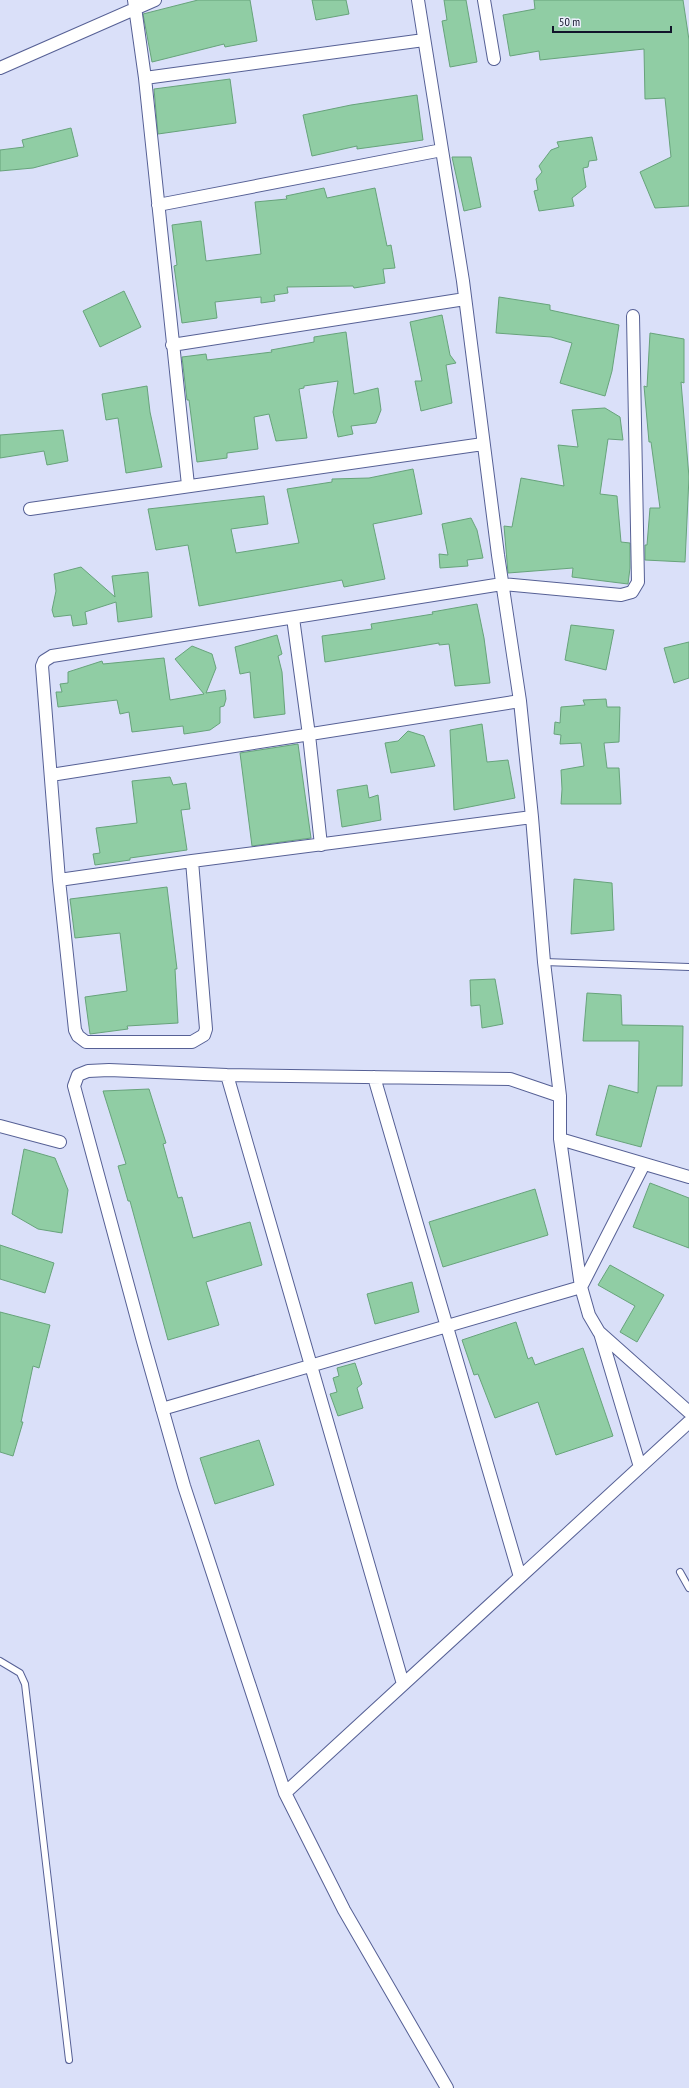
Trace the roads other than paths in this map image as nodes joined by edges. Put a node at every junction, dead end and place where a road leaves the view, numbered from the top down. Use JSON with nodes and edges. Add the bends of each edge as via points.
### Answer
{"nodes":[{"id":1,"x":155,"y":0,"type":"edge"},
{"id":2,"x":418,"y":0,"type":"edge"},
{"id":3,"x":484,"y":0,"type":"edge"},
{"id":4,"x":134,"y":4,"type":"edge"},
{"id":5,"x":424,"y":40,"type":"junction"},
{"id":6,"x":494,"y":58,"type":"dead end"},
{"id":7,"x":0,"y":68,"type":"edge"},
{"id":8,"x":145,"y":78,"type":"junction"},
{"id":9,"x":442,"y":150,"type":"junction"},
{"id":10,"x":158,"y":205,"type":"junction"},
{"id":11,"x":465,"y":299,"type":"junction"},
{"id":12,"x":633,"y":316,"type":"dead end"},
{"id":13,"x":172,"y":346,"type":"junction"},
{"id":14,"x":483,"y":444,"type":"junction"},
{"id":15,"x":188,"y":485,"type":"junction"},
{"id":16,"x":30,"y":509,"type":"dead end"},
{"id":17,"x":502,"y":584,"type":"junction"},
{"id":18,"x":293,"y":618,"type":"junction"},
{"id":19,"x":520,"y":701,"type":"junction"},
{"id":20,"x":309,"y":735,"type":"junction"},
{"id":21,"x":51,"y":775,"type":"junction"},
{"id":22,"x":532,"y":818,"type":"junction"},
{"id":23,"x":321,"y":846,"type":"junction"},
{"id":24,"x":192,"y":860,"type":"junction"},
{"id":25,"x":58,"y":880,"type":"junction"},
{"id":26,"x":544,"y":962,"type":"junction"},
{"id":27,"x":689,"y":967,"type":"edge"},
{"id":28,"x":227,"y":1075,"type":"junction"},
{"id":29,"x":374,"y":1077,"type":"junction"},
{"id":30,"x":560,"y":1096,"type":"junction"},
{"id":31,"x":0,"y":1126,"type":"edge"},
{"id":32,"x":560,"y":1139,"type":"junction"},
{"id":33,"x":60,"y":1142,"type":"dead end"},
{"id":34,"x":644,"y":1164,"type":"junction"},
{"id":35,"x":689,"y":1177,"type":"edge"},
{"id":36,"x":581,"y":1287,"type":"junction"},
{"id":37,"x":447,"y":1326,"type":"junction"},
{"id":38,"x":599,"y":1332,"type":"junction"},
{"id":39,"x":311,"y":1365,"type":"junction"},
{"id":40,"x":162,"y":1409,"type":"junction"},
{"id":41,"x":689,"y":1412,"type":"edge"},
{"id":42,"x":689,"y":1422,"type":"edge"},
{"id":43,"x":640,"y":1467,"type":"junction"},
{"id":44,"x":680,"y":1572,"type":"dead end"},
{"id":45,"x":520,"y":1577,"type":"junction"},
{"id":46,"x":689,"y":1588,"type":"edge"},
{"id":47,"x":0,"y":1661,"type":"edge"},
{"id":48,"x":403,"y":1684,"type":"junction"},
{"id":49,"x":285,"y":1793,"type":"junction"},
{"id":50,"x":69,"y":2060,"type":"dead end"},
{"id":51,"x":447,"y":2088,"type":"edge"}],
"edges":[{"from":1,"to":4,"type":"street"},
{"from":2,"to":5,"type":"street"},
{"from":3,"to":6,"type":"street"},
{"from":4,"to":7,"type":"street"},
{"from":4,"to":8,"type":"street"},
{"from":5,"to":8,"type":"street"},
{"from":5,"to":9,"type":"street"},
{"from":8,"to":10,"type":"street"},
{"from":9,"to":10,"type":"street"},
{"from":9,"to":11,"type":"street"},
{"from":10,"to":13,"type":"street"},
{"from":11,"to":13,"type":"street"},
{"from":11,"to":14,"type":"street"},
{"from":12,"to":17,"type":"street","via":[[638,582],[636,588],[628,594],[621,595]]},
{"from":13,"to":15,"type":"street"},
{"from":14,"to":15,"type":"street"},
{"from":14,"to":17,"type":"street"},
{"from":15,"to":16,"type":"street"},
{"from":17,"to":18,"type":"street"},
{"from":17,"to":19,"type":"street"},
{"from":18,"to":20,"type":"street"},
{"from":18,"to":21,"type":"street","via":[[48,658],[42,666]]},
{"from":19,"to":20,"type":"street"},
{"from":19,"to":22,"type":"street"},
{"from":20,"to":21,"type":"street"},
{"from":20,"to":23,"type":"street"},
{"from":21,"to":25,"type":"street"},
{"from":22,"to":23,"type":"street"},
{"from":22,"to":26,"type":"street"},
{"from":23,"to":24,"type":"street"},
{"from":24,"to":25,"type":"street"},
{"from":24,"to":25,"type":"street","via":[[206,1029],[204,1035],[192,1042],[86,1042],[78,1036],[75,1030]]},
{"from":26,"to":27,"type":"lane"},
{"from":26,"to":30,"type":"street"},
{"from":28,"to":29,"type":"street"},
{"from":28,"to":39,"type":"street"},
{"from":28,"to":40,"type":"street","via":[[88,1071],[78,1075],[74,1086]]},
{"from":29,"to":30,"type":"street","via":[[510,1079]]},
{"from":29,"to":37,"type":"street"},
{"from":30,"to":32,"type":"street"},
{"from":31,"to":33,"type":"street"},
{"from":32,"to":34,"type":"street"},
{"from":32,"to":36,"type":"street"},
{"from":34,"to":35,"type":"street"},
{"from":34,"to":36,"type":"street"},
{"from":36,"to":37,"type":"street"},
{"from":36,"to":38,"type":"street","via":[[589,1315]]},
{"from":37,"to":39,"type":"street"},
{"from":37,"to":45,"type":"street"},
{"from":38,"to":41,"type":"street"},
{"from":38,"to":43,"type":"street"},
{"from":39,"to":40,"type":"street"},
{"from":39,"to":48,"type":"street"},
{"from":40,"to":49,"type":"street","via":[[184,1486]]},
{"from":42,"to":43,"type":"street"},
{"from":43,"to":45,"type":"street"},
{"from":44,"to":46,"type":"lane"},
{"from":45,"to":48,"type":"street"},
{"from":47,"to":50,"type":"lane","via":[[20,1673],[24,1684]]},
{"from":48,"to":49,"type":"street"},
{"from":49,"to":51,"type":"street","via":[[344,1910]]}]}
